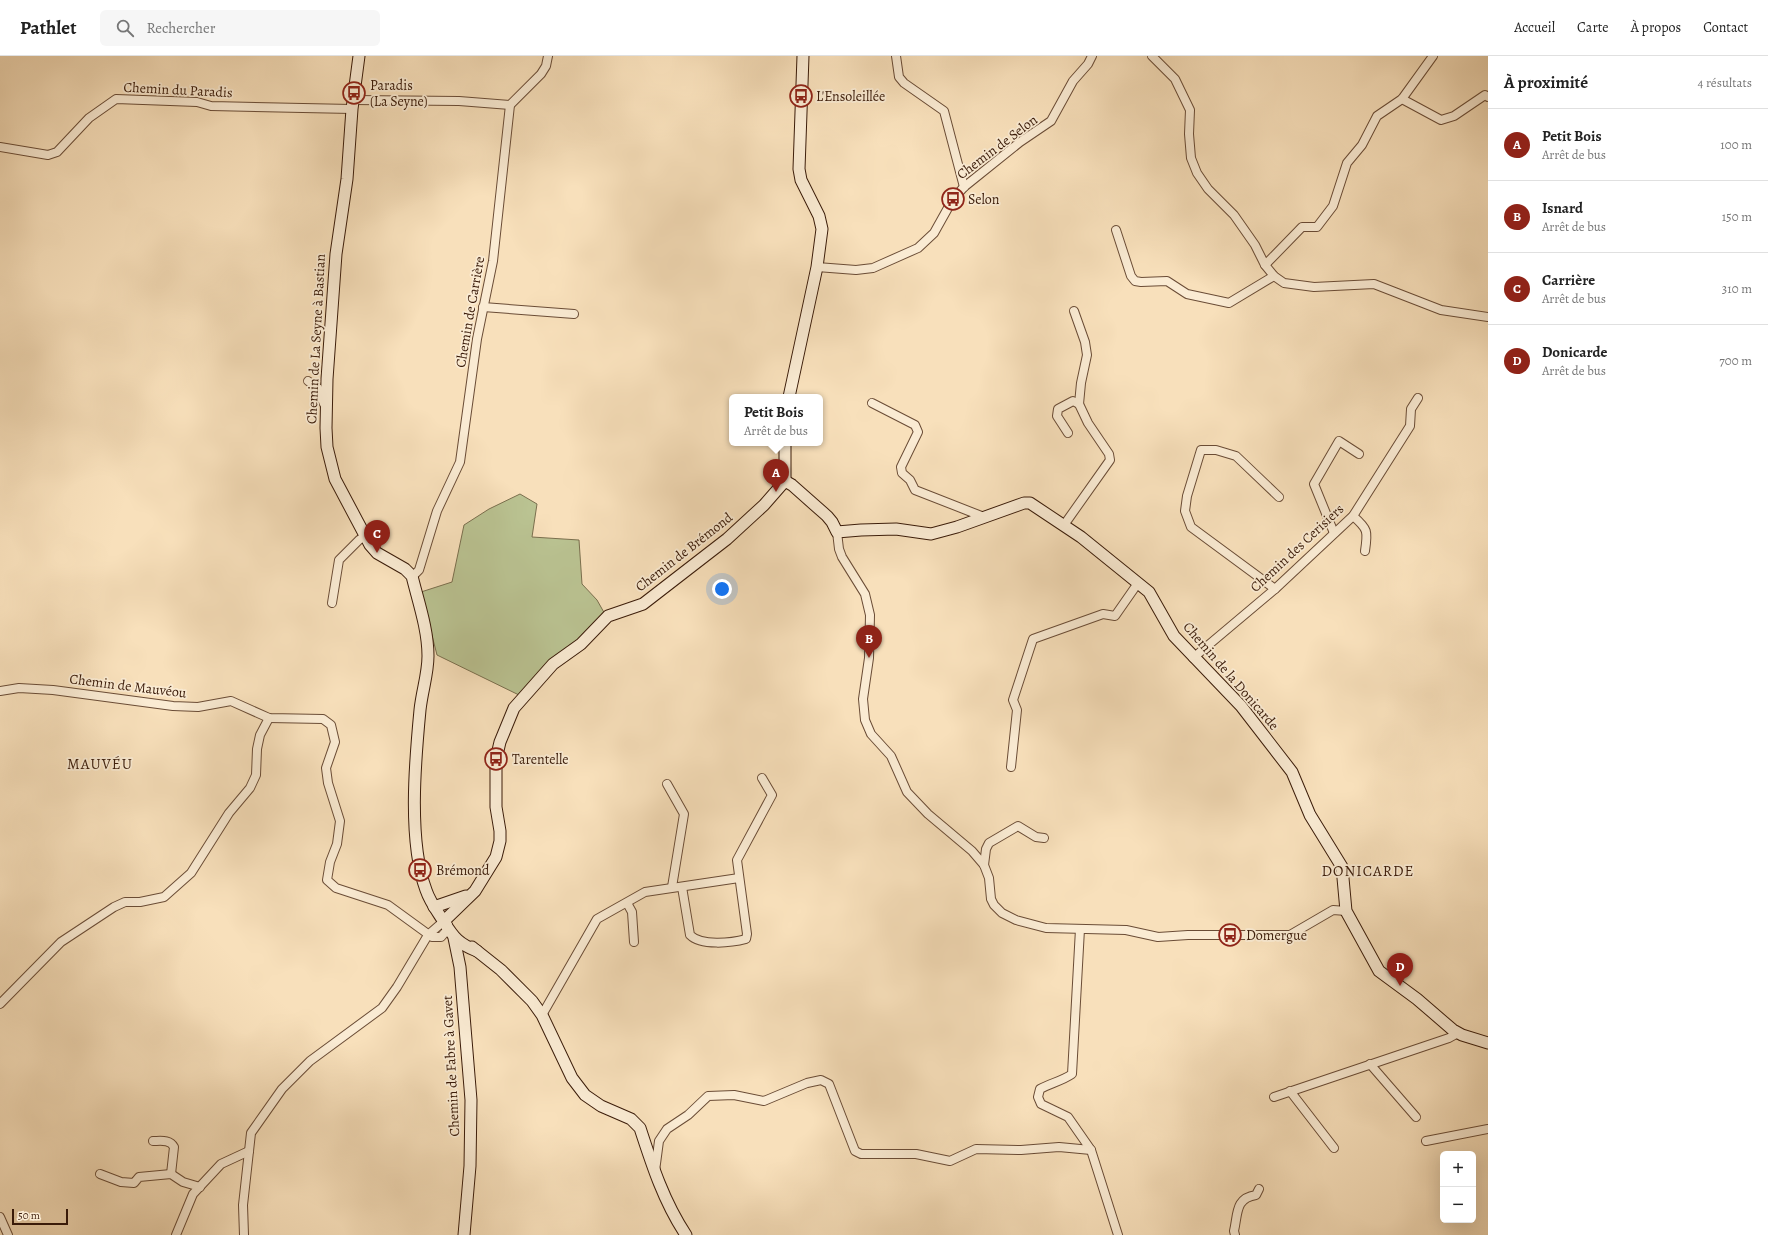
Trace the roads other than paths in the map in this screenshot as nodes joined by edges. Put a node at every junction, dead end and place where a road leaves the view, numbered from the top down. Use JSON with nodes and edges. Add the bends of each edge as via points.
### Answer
{"nodes":[{"id":1,"x":359,"y":56,"type":"edge"},
{"id":2,"x":548,"y":56,"type":"edge"},
{"id":3,"x":803,"y":56,"type":"edge"},
{"id":4,"x":896,"y":56,"type":"edge"},
{"id":5,"x":1092,"y":56,"type":"edge"},
{"id":6,"x":1152,"y":56,"type":"edge"},
{"id":7,"x":1433,"y":56,"type":"edge"},
{"id":8,"x":1488,"y":97,"type":"edge"},
{"id":9,"x":1402,"y":99,"type":"junction"},
{"id":10,"x":353,"y":105,"type":"junction"},
{"id":11,"x":510,"y":105,"type":"junction"},
{"id":12,"x":0,"y":147,"type":"edge"},
{"id":13,"x":964,"y":187,"type":"junction"},
{"id":14,"x":1116,"y":230,"type":"dead end"},
{"id":15,"x":1265,"y":265,"type":"junction"},
{"id":16,"x":817,"y":267,"type":"junction"},
{"id":17,"x":1274,"y":276,"type":"junction"},
{"id":18,"x":484,"y":307,"type":"junction"},
{"id":19,"x":1074,"y":311,"type":"dead end"},
{"id":20,"x":574,"y":314,"type":"dead end"},
{"id":21,"x":1488,"y":317,"type":"edge"},
{"id":22,"x":327,"y":379,"type":"junction"},
{"id":23,"x":790,"y":394,"type":"edge"},
{"id":24,"x":1418,"y":398,"type":"dead end"},
{"id":25,"x":872,"y":403,"type":"dead end"},
{"id":26,"x":1079,"y":404,"type":"junction"},
{"id":27,"x":326,"y":411,"type":"junction"},
{"id":28,"x":1068,"y":433,"type":"dead end"},
{"id":29,"x":785,"y":446,"type":"edge"},
{"id":30,"x":1359,"y":454,"type":"dead end"},
{"id":31,"x":785,"y":481,"type":"junction"},
{"id":32,"x":1279,"y":497,"type":"dead end"},
{"id":33,"x":1353,"y":516,"type":"junction"},
{"id":34,"x":984,"y":517,"type":"junction"},
{"id":35,"x":1064,"y":525,"type":"junction"},
{"id":36,"x":837,"y":532,"type":"junction"},
{"id":37,"x":1334,"y":533,"type":"junction"},
{"id":38,"x":365,"y":536,"type":"junction"},
{"id":39,"x":1365,"y":551,"type":"dead end"},
{"id":40,"x":412,"y":576,"type":"junction"},
{"id":41,"x":1138,"y":583,"type":"junction"},
{"id":42,"x":1275,"y":589,"type":"junction"},
{"id":43,"x":332,"y":603,"type":"dead end"},
{"id":44,"x":1193,"y":658,"type":"junction"},
{"id":45,"x":0,"y":691,"type":"edge"},
{"id":46,"x":269,"y":718,"type":"junction"},
{"id":47,"x":1011,"y":767,"type":"dead end"},
{"id":48,"x":762,"y":778,"type":"dead end"},
{"id":49,"x":667,"y":784,"type":"dead end"},
{"id":50,"x":1044,"y":838,"type":"dead end"},
{"id":51,"x":984,"y":865,"type":"junction"},
{"id":52,"x":739,"y":878,"type":"junction"},
{"id":53,"x":672,"y":887,"type":"junction"},
{"id":54,"x":682,"y":887,"type":"junction"},
{"id":55,"x":475,"y":891,"type":"junction"},
{"id":56,"x":627,"y":903,"type":"junction"},
{"id":57,"x":434,"y":907,"type":"junction"},
{"id":58,"x":1346,"y":911,"type":"junction"},
{"id":59,"x":447,"y":925,"type":"junction"},
{"id":60,"x":1080,"y":929,"type":"junction"},
{"id":61,"x":428,"y":935,"type":"junction"},
{"id":62,"x":461,"y":941,"type":"junction"},
{"id":63,"x":634,"y":942,"type":"dead end"},
{"id":64,"x":0,"y":1004,"type":"edge"},
{"id":65,"x":542,"y":1015,"type":"junction"},
{"id":66,"x":1458,"y":1033,"type":"junction"},
{"id":67,"x":1488,"y":1043,"type":"edge"},
{"id":68,"x":1370,"y":1064,"type":"junction"},
{"id":69,"x":1290,"y":1091,"type":"junction"},
{"id":70,"x":1274,"y":1097,"type":"dead end"},
{"id":71,"x":1416,"y":1117,"type":"dead end"},
{"id":72,"x":1488,"y":1129,"type":"edge"},
{"id":73,"x":153,"y":1141,"type":"dead end"},
{"id":74,"x":1426,"y":1141,"type":"dead end"},
{"id":75,"x":1334,"y":1148,"type":"dead end"},
{"id":76,"x":1091,"y":1150,"type":"junction"},
{"id":77,"x":249,"y":1151,"type":"junction"},
{"id":78,"x":100,"y":1174,"type":"dead end"},
{"id":79,"x":171,"y":1174,"type":"junction"},
{"id":80,"x":655,"y":1174,"type":"junction"},
{"id":81,"x":200,"y":1187,"type":"junction"},
{"id":82,"x":1259,"y":1189,"type":"dead end"},
{"id":83,"x":0,"y":1217,"type":"edge"},
{"id":84,"x":1235,"y":1233,"type":"edge"},
{"id":85,"x":8,"y":1235,"type":"edge"},
{"id":86,"x":176,"y":1235,"type":"edge"},
{"id":87,"x":244,"y":1235,"type":"edge"},
{"id":88,"x":464,"y":1235,"type":"edge"},
{"id":89,"x":686,"y":1235,"type":"edge"},
{"id":90,"x":1118,"y":1235,"type":"edge"}],
"edges":[{"from":1,"to":10,"type":"street","name":"Chemin de La Seyne à Bastian"},
{"from":2,"to":11,"type":"street","via":[[541,74]]},
{"from":3,"to":16,"type":"street","via":[[799,168],[801,180],[821,222]]},
{"from":4,"to":13,"type":"street","via":[[898,77],[944,111]]},
{"from":5,"to":13,"type":"street","name":"Chemin de Selon","via":[[1073,81],[1052,122],[1020,142]]},
{"from":6,"to":15,"type":"street","via":[[1175,79],[1190,110],[1191,158],[1197,174],[1234,215]]},
{"from":7,"to":9,"type":"street"},
{"from":8,"to":9,"type":"street","via":[[1485,95],[1454,116],[1441,120]]},
{"from":9,"to":15,"type":"street","via":[[1377,116],[1362,145],[1347,163],[1333,206],[1316,227],[1302,227]]},
{"from":10,"to":11,"type":"street","name":"Chemin du Paradis","via":[[459,102]]},
{"from":10,"to":12,"type":"street","name":"Chemin du Paradis","via":[[211,106],[197,102],[116,99],[89,118],[57,152],[48,155]]},
{"from":10,"to":22,"type":"street","name":"Chemin de La Seyne à Bastian","via":[[347,179],[336,254]]},
{"from":11,"to":18,"type":"street","name":"Chemin de Carrière","via":[[494,261]]},
{"from":13,"to":16,"type":"street","name":"Chemin de Selon","via":[[953,199],[934,233],[918,248],[873,268],[856,270]]},
{"from":14,"to":17,"type":"street","via":[[1131,276],[1135,281],[1167,281],[1187,294],[1229,303]]},
{"from":15,"to":17,"type":"street"},
{"from":16,"to":23,"type":"street"},
{"from":17,"to":21,"type":"street","via":[[1284,283],[1314,287],[1374,284],[1441,310]]},
{"from":18,"to":20,"type":"street"},
{"from":18,"to":40,"type":"street","name":"Chemin de Carrière","via":[[477,339],[460,462],[437,511],[419,570]]},
{"from":19,"to":26,"type":"street","via":[[1087,355]]},
{"from":22,"to":27,"type":"street","name":"Chemin de La Seyne à Bastian"},
{"from":22,"to":27,"type":"street","via":[[308,381],[321,392]]},
{"from":24,"to":33,"type":"street","name":"Chemin des Cerisiers","via":[[1411,409],[1410,426]]},
{"from":25,"to":34,"type":"street","via":[[915,425],[918,432],[901,467],[902,474],[910,480],[915,490]]},
{"from":26,"to":28,"type":"street","via":[[1073,401],[1058,409],[1057,416]]},
{"from":26,"to":35,"type":"street","via":[[1088,424],[1109,454],[1110,460]]},
{"from":27,"to":38,"type":"street","name":"Chemin de La Seyne à Bastian","via":[[327,447],[335,479]]},
{"from":29,"to":31,"type":"street"},
{"from":30,"to":37,"type":"street","via":[[1339,441],[1314,484]]},
{"from":31,"to":36,"type":"street","via":[[827,516]]},
{"from":31,"to":55,"type":"street","name":"Chemin de Brémond","via":[[764,505],[727,539],[643,604],[608,616],[581,644],[553,664],[514,708],[496,759],[496,807],[500,841],[496,857]]},
{"from":32,"to":42,"type":"street","via":[[1236,456],[1216,450],[1201,450],[1185,511],[1191,527]]},
{"from":33,"to":37,"type":"street","name":"Chemin des Cerisiers"},
{"from":33,"to":39,"type":"street","via":[[1365,526]]},
{"from":34,"to":35,"type":"street","name":"Chemin de la Donicarde","via":[[1030,503]]},
{"from":34,"to":36,"type":"street","name":"Chemin de la Donicarde","via":[[931,534],[896,529]]},
{"from":35,"to":41,"type":"street","name":"Chemin de la Donicarde"},
{"from":36,"to":51,"type":"street","via":[[842,557],[865,594],[870,615],[869,658],[863,699],[865,720],[871,734],[891,756],[907,792]]},
{"from":37,"to":42,"type":"street","name":"Chemin des Cerisiers"},
{"from":38,"to":40,"type":"street","name":"Chemin de La Seyne à Bastian","via":[[377,553],[405,569]]},
{"from":38,"to":43,"type":"street","via":[[339,560]]},
{"from":40,"to":57,"type":"street","via":[[428,656],[420,709],[414,797],[415,820],[420,870]]},
{"from":41,"to":44,"type":"street","name":"Chemin de la Donicarde","via":[[1149,592],[1174,636]]},
{"from":41,"to":47,"type":"street","via":[[1115,616],[1103,614],[1032,639],[1013,700],[1017,710]]},
{"from":42,"to":44,"type":"street","name":"Chemin des Cerisiers"},
{"from":44,"to":58,"type":"street","name":"Chemin de la Donicarde","via":[[1241,706],[1292,772],[1310,815],[1342,867]]},
{"from":45,"to":46,"type":"street","name":"Chemin de Mauvéou","via":[[18,688],[53,690],[173,706],[198,707],[231,701]]},
{"from":46,"to":61,"type":"street","name":"Chemin de Mauvéou","via":[[323,719],[330,725],[335,742],[326,768],[340,821],[337,844],[327,880],[336,888],[388,905]]},
{"from":46,"to":64,"type":"street","via":[[260,735],[256,775],[250,788],[229,813],[192,873],[164,897],[120,904],[61,942]]},
{"from":48,"to":52,"type":"street","via":[[772,796],[737,860]]},
{"from":49,"to":53,"type":"street","via":[[684,814]]},
{"from":50,"to":51,"type":"street","via":[[1036,837],[1018,826],[989,843]]},
{"from":51,"to":60,"type":"street","via":[[989,878],[991,899],[1002,913],[1033,926]]},
{"from":52,"to":54,"type":"street"},
{"from":52,"to":54,"type":"street","via":[[747,934],[746,939],[741,940],[703,943],[695,940],[690,935]]},
{"from":53,"to":54,"type":"street"},
{"from":53,"to":56,"type":"street","via":[[645,892]]},
{"from":55,"to":57,"type":"street","via":[[459,900]]},
{"from":55,"to":59,"type":"street","name":"Chemin de Brémond"},
{"from":56,"to":63,"type":"street","via":[[632,912]]},
{"from":56,"to":65,"type":"street","via":[[597,919]]},
{"from":57,"to":59,"type":"street"},
{"from":58,"to":60,"type":"street","via":[[1332,910],[1295,934],[1286,936],[1158,937],[1126,930]]},
{"from":58,"to":66,"type":"street","name":"Chemin de la Donicarde","via":[[1379,971]]},
{"from":59,"to":61,"type":"street"},
{"from":59,"to":62,"type":"street"},
{"from":60,"to":76,"type":"street","via":[[1072,1074],[1040,1089],[1038,1097],[1041,1104],[1068,1117]]},
{"from":61,"to":77,"type":"street","via":[[382,1008],[310,1061],[282,1089],[251,1133]]},
{"from":62,"to":65,"type":"street","via":[[501,970]]},
{"from":62,"to":88,"type":"street","name":"Chemin de Fabre à Gavet","via":[[460,967],[470,1100],[470,1166]]},
{"from":65,"to":80,"type":"street","via":[[578,1087],[601,1106],[631,1119],[640,1128]]},
{"from":66,"to":67,"type":"street","name":"Chemin de la Donicarde"},
{"from":66,"to":68,"type":"street"},
{"from":68,"to":69,"type":"street"},
{"from":68,"to":71,"type":"street"},
{"from":69,"to":70,"type":"street"},
{"from":69,"to":75,"type":"street"},
{"from":72,"to":74,"type":"street"},
{"from":73,"to":79,"type":"street","via":[[170,1142],[174,1147]]},
{"from":76,"to":80,"type":"street","via":[[1059,1147],[1022,1150],[976,1149],[950,1161],[916,1154],[861,1154],[855,1151],[829,1084],[821,1080],[807,1083],[764,1101],[734,1095],[708,1096],[688,1115],[667,1129],[659,1141]]},
{"from":76,"to":90,"type":"street"},
{"from":77,"to":81,"type":"street","via":[[221,1164]]},
{"from":77,"to":87,"type":"street","via":[[242,1205]]},
{"from":78,"to":79,"type":"street","via":[[121,1182],[134,1183],[139,1177]]},
{"from":79,"to":81,"type":"street","via":[[183,1182]]},
{"from":80,"to":89,"type":"street","via":[[669,1207]]},
{"from":81,"to":86,"type":"street","via":[[193,1194]]},
{"from":82,"to":84,"type":"street","via":[[1256,1195],[1248,1196],[1240,1203]]},
{"from":83,"to":85,"type":"street"}]}
